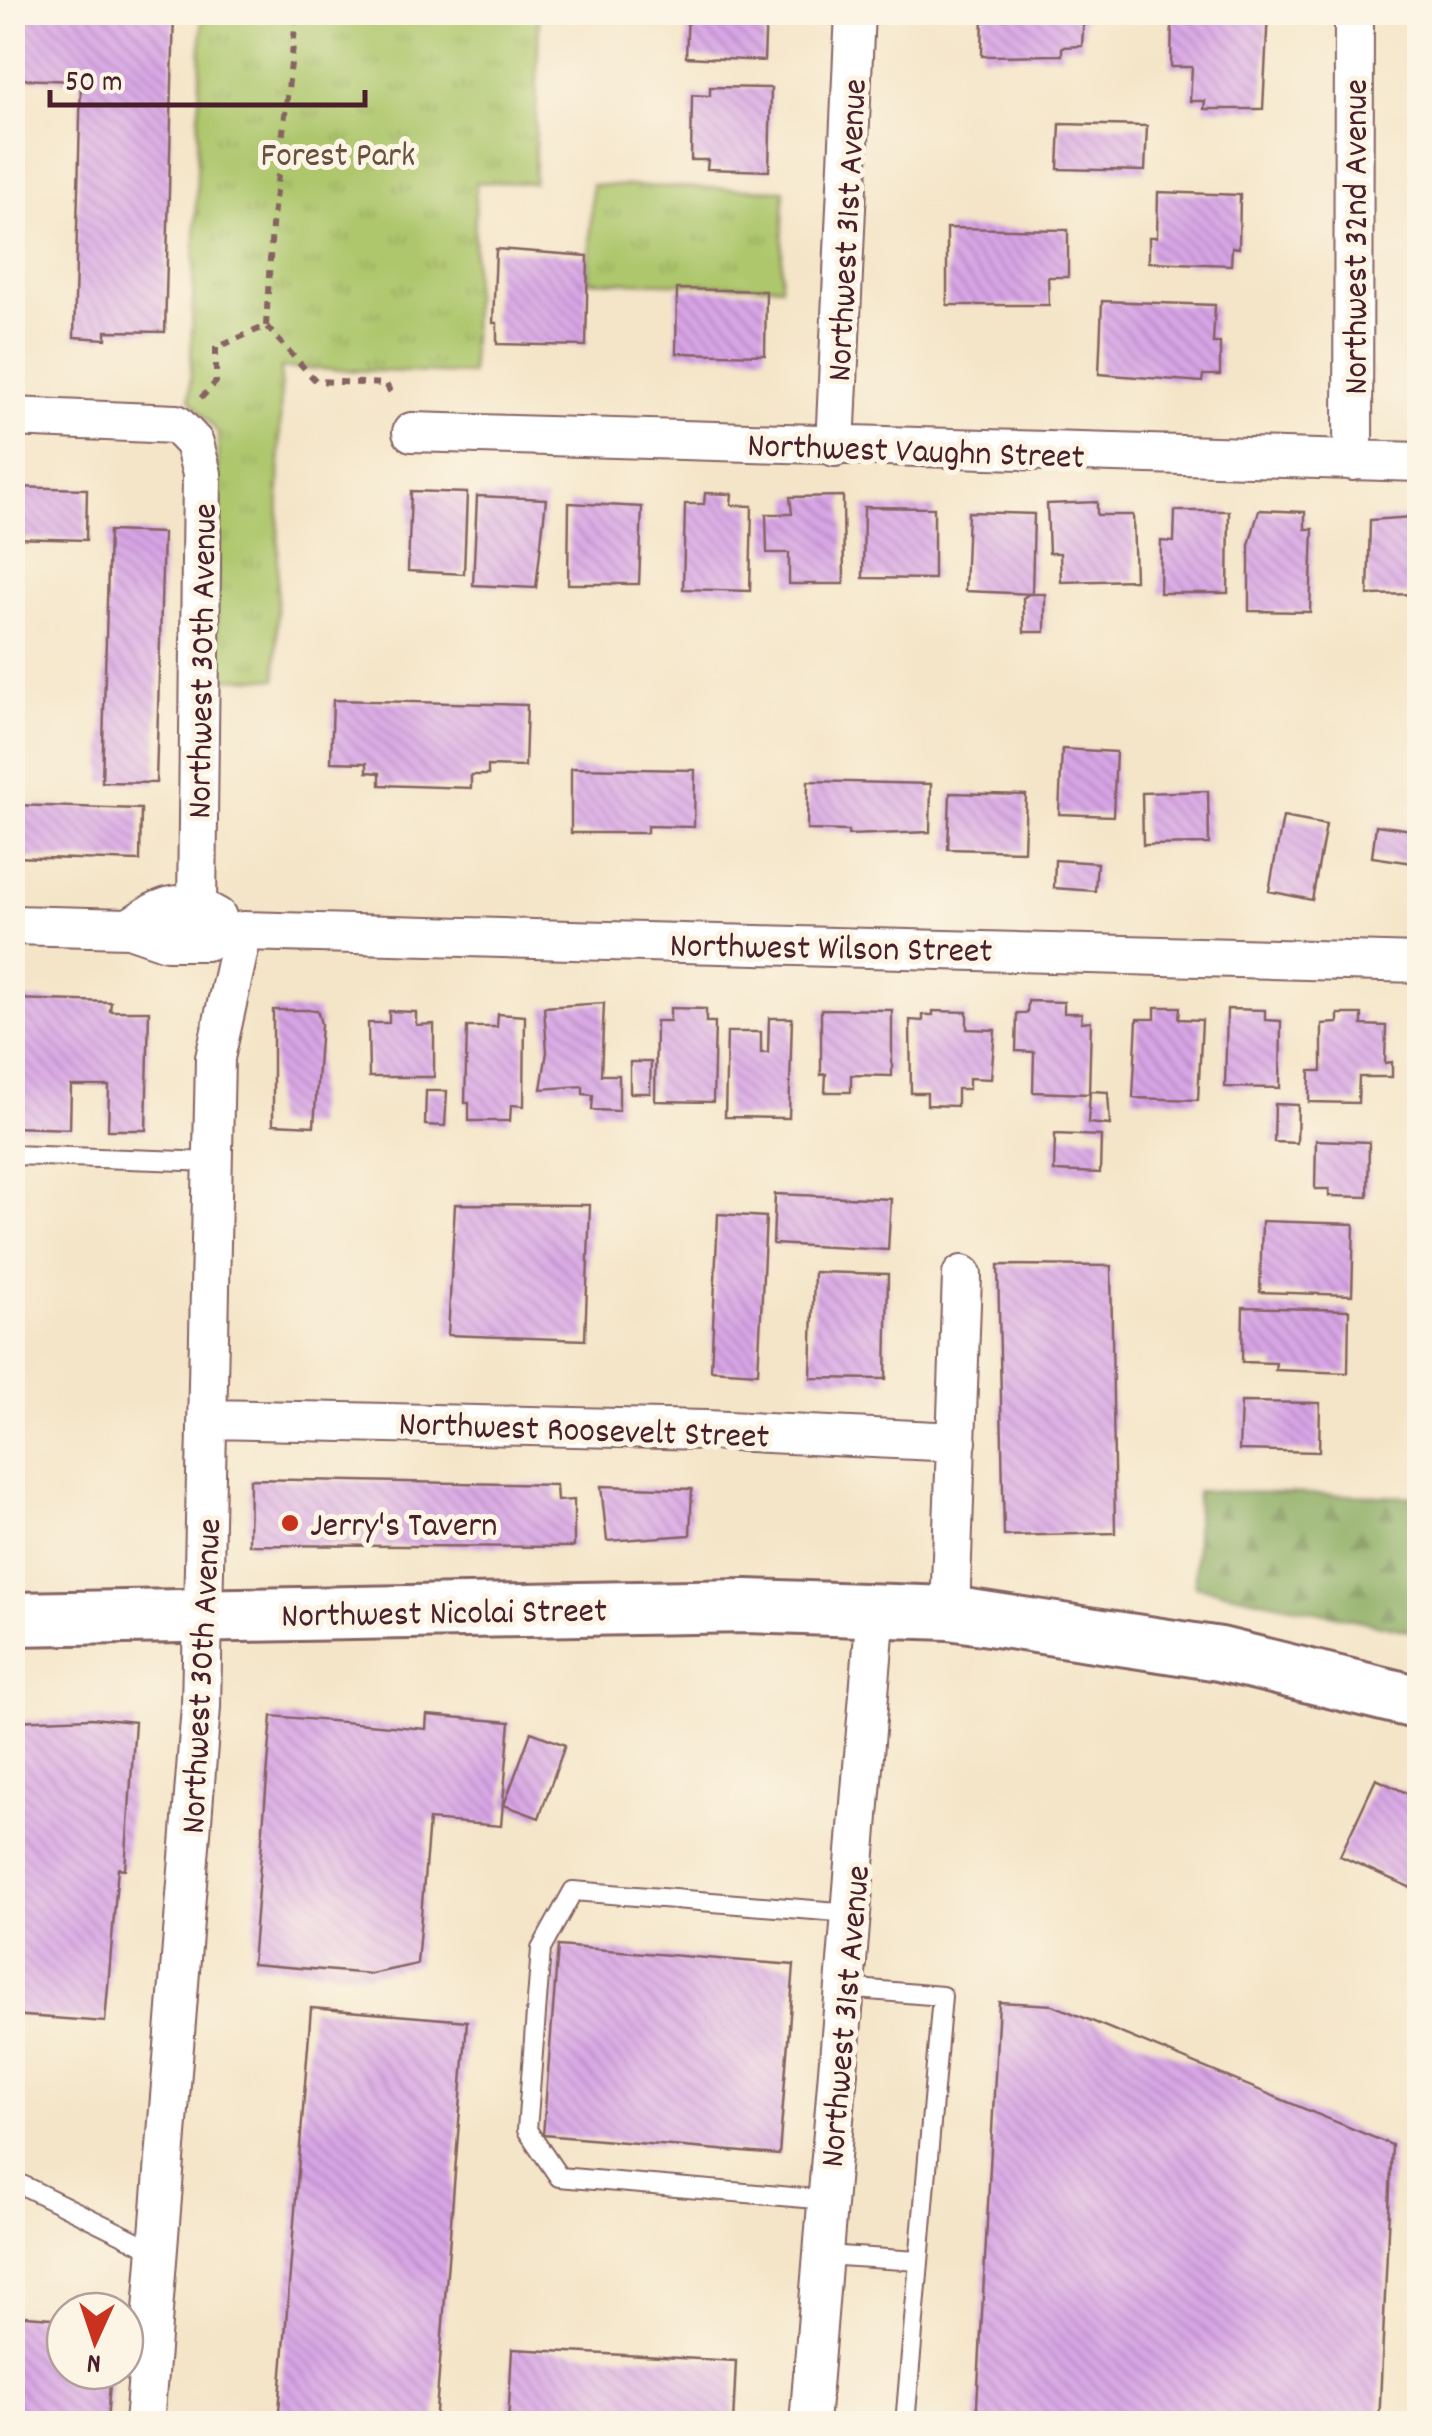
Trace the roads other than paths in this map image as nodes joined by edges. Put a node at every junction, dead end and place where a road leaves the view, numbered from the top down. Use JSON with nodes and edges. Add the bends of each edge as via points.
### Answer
{"nodes":[{"id":1,"x":854,"y":12,"type":"edge"},
{"id":2,"x":1354,"y":12,"type":"edge"},
{"id":3,"x":12,"y":417,"type":"edge"},
{"id":4,"x":412,"y":432,"type":"road end"},
{"id":5,"x":836,"y":447,"type":"junction"},
{"id":6,"x":1354,"y":461,"type":"junction"},
{"id":7,"x":1420,"y":462,"type":"edge"},
{"id":8,"x":197,"y":906,"type":"junction"},
{"id":9,"x":12,"y":925,"type":"edge"},
{"id":10,"x":130,"y":928,"type":"junction"},
{"id":11,"x":243,"y":931,"type":"junction"},
{"id":12,"x":1420,"y":963,"type":"edge"},
{"id":13,"x":12,"y":1154,"type":"edge"},
{"id":14,"x":215,"y":1162,"type":"junction"},
{"id":15,"x":962,"y":1276,"type":"dead end"},
{"id":16,"x":211,"y":1419,"type":"junction"},
{"id":17,"x":957,"y":1442,"type":"junction"},
{"id":18,"x":876,"y":1610,"type":"junction"},
{"id":19,"x":950,"y":1613,"type":"junction"},
{"id":20,"x":202,"y":1616,"type":"junction"},
{"id":21,"x":12,"y":1619,"type":"edge"},
{"id":22,"x":1420,"y":1703,"type":"edge"},
{"id":23,"x":851,"y":1913,"type":"junction"},
{"id":24,"x":845,"y":1988,"type":"junction"},
{"id":25,"x":12,"y":2180,"type":"edge"},
{"id":26,"x":828,"y":2200,"type":"junction"},
{"id":27,"x":158,"y":2252,"type":"junction"},
{"id":28,"x":823,"y":2255,"type":"junction"},
{"id":29,"x":919,"y":2261,"type":"junction"},
{"id":30,"x":144,"y":2424,"type":"edge"},
{"id":31,"x":810,"y":2424,"type":"edge"},
{"id":32,"x":906,"y":2424,"type":"edge"}],
"edges":[{"from":1,"to":5,"type":"street","name":"Northwest 31st Avenue"},
{"from":2,"to":6,"type":"street","name":"Northwest 32nd Avenue"},
{"from":3,"to":8,"type":"street","name":"Northwest 30th Avenue","via":[[176,424],[194,443],[202,474]]},
{"from":4,"to":5,"type":"street","name":"Northwest Vaughn Street"},
{"from":5,"to":6,"type":"street","name":"Northwest Vaughn Street"},
{"from":6,"to":7,"type":"street","name":"Northwest Vaughn Street"},
{"from":8,"to":10,"type":"street","via":[[167,904]]},
{"from":8,"to":11,"type":"street","name":"Northwest Wilson Street"},
{"from":9,"to":10,"type":"street","name":"Northwest Wilson Street"},
{"from":10,"to":11,"type":"street","name":"Northwest Wilson Street","via":[[167,942],[206,942]]},
{"from":11,"to":12,"type":"street","name":"Northwest Wilson Street"},
{"from":11,"to":14,"type":"street","name":"Northwest 30th Avenue","via":[[215,1058]]},
{"from":13,"to":14,"type":"lane"},
{"from":14,"to":16,"type":"street","name":"Northwest 30th Avenue"},
{"from":15,"to":17,"type":"street"},
{"from":16,"to":17,"type":"street","name":"Northwest Roosevelt Street"},
{"from":16,"to":20,"type":"street","name":"Northwest 30th Avenue"},
{"from":17,"to":19,"type":"street"},
{"from":18,"to":19,"type":"main road","name":"Northwest Nicolai Street"},
{"from":18,"to":20,"type":"main road","name":"Northwest Nicolai Street","via":[[747,1606]]},
{"from":18,"to":23,"type":"street","name":"Northwest 31st Avenue"},
{"from":19,"to":22,"type":"main road","name":"Northwest Nicolai Street","via":[[1220,1654]]},
{"from":20,"to":21,"type":"main road","name":"Northwest Nicolai Street"},
{"from":20,"to":27,"type":"street","name":"Northwest 30th Avenue","via":[[201,1706]]},
{"from":23,"to":24,"type":"street","name":"Northwest 31st Avenue"},
{"from":23,"to":26,"type":"lane","via":[[573,1892],[540,1949],[526,2130],[559,2177]]},
{"from":24,"to":26,"type":"street","name":"Northwest 31st Avenue"},
{"from":24,"to":29,"type":"lane","via":[[942,1996]]},
{"from":25,"to":27,"type":"lane"},
{"from":26,"to":28,"type":"street","name":"Northwest 31st Avenue"},
{"from":27,"to":30,"type":"street","name":"Northwest 30th Avenue"},
{"from":28,"to":29,"type":"lane"},
{"from":28,"to":31,"type":"street","name":"Northwest 31st Avenue"},
{"from":29,"to":32,"type":"lane"}]}
